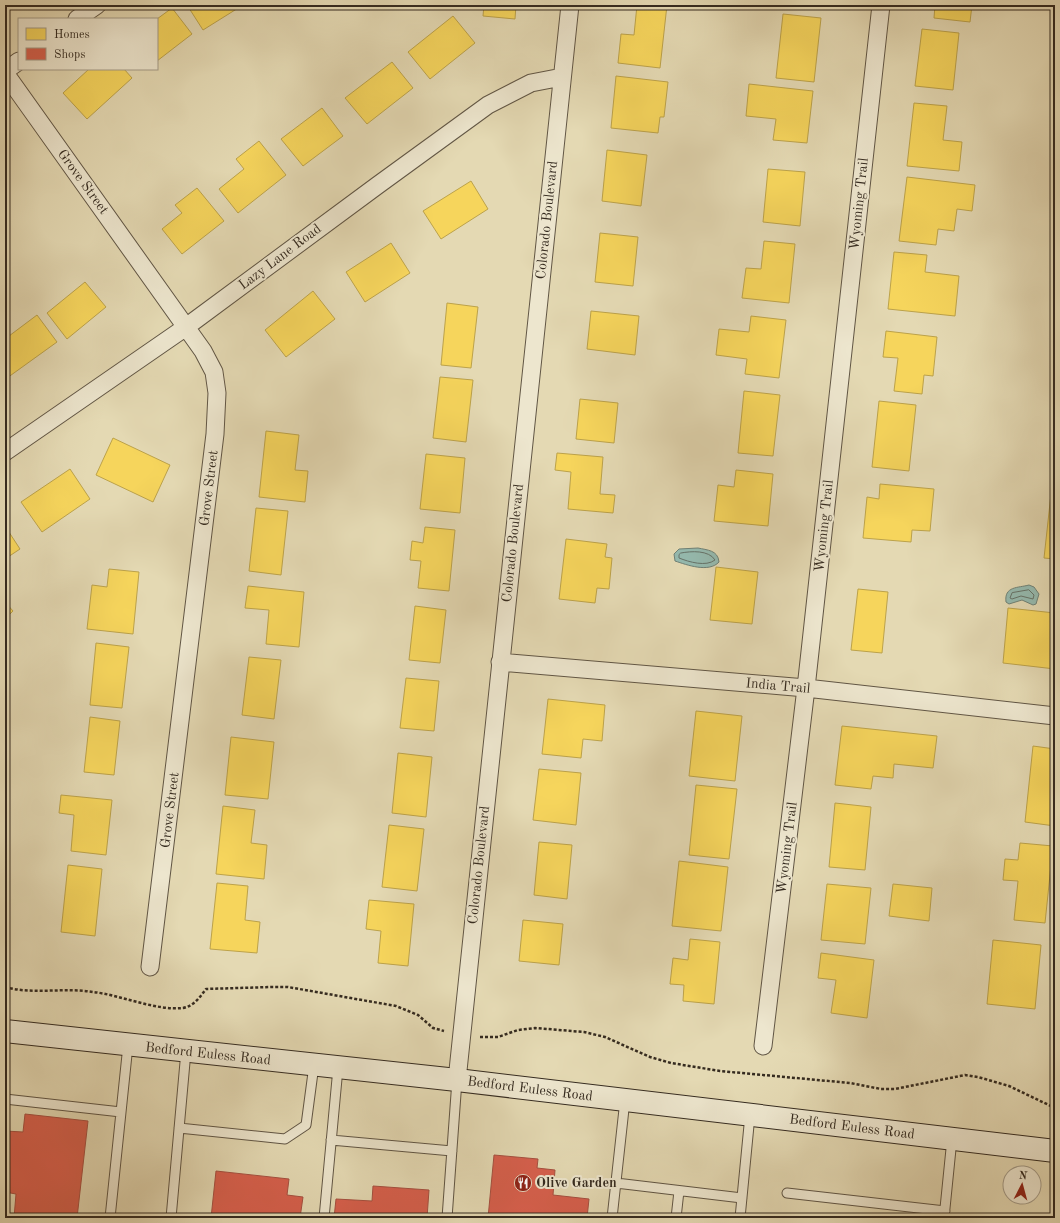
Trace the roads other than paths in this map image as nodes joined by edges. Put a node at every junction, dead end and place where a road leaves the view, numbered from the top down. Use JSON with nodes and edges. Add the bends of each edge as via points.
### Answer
{"nodes":[{"id":1,"x":97,"y":5,"type":"edge"},
{"id":2,"x":570,"y":5,"type":"edge"},
{"id":3,"x":881,"y":5,"type":"edge"},
{"id":4,"x":78,"y":18,"type":"edge"},
{"id":5,"x":18,"y":62,"type":"edge"},
{"id":6,"x":5,"y":72,"type":"edge"},
{"id":7,"x":562,"y":76,"type":"junction"},
{"id":8,"x":186,"y":327,"type":"junction"},
{"id":9,"x":5,"y":452,"type":"edge"},
{"id":10,"x":500,"y":662,"type":"junction"},
{"id":11,"x":806,"y":688,"type":"junction"},
{"id":12,"x":1055,"y":716,"type":"edge"},
{"id":13,"x":150,"y":967,"type":"dead end"},
{"id":14,"x":5,"y":1031,"type":"edge"},
{"id":15,"x":128,"y":1045,"type":"junction"},
{"id":16,"x":763,"y":1046,"type":"dead end"},
{"id":17,"x":186,"y":1051,"type":"junction"},
{"id":18,"x":314,"y":1065,"type":"junction"},
{"id":19,"x":338,"y":1068,"type":"junction"},
{"id":20,"x":456,"y":1080,"type":"junction"},
{"id":21,"x":5,"y":1099,"type":"edge"},
{"id":22,"x":624,"y":1100,"type":"junction"},
{"id":23,"x":121,"y":1112,"type":"junction"},
{"id":24,"x":750,"y":1115,"type":"junction"},
{"id":25,"x":179,"y":1128,"type":"junction"},
{"id":26,"x":952,"y":1139,"type":"junction"},
{"id":27,"x":331,"y":1140,"type":"junction"},
{"id":28,"x":452,"y":1151,"type":"junction"},
{"id":29,"x":1055,"y":1151,"type":"edge"},
{"id":30,"x":616,"y":1183,"type":"junction"},
{"id":31,"x":679,"y":1191,"type":"junction"},
{"id":32,"x":787,"y":1193,"type":"dead end"},
{"id":33,"x":742,"y":1198,"type":"junction"},
{"id":34,"x":944,"y":1215,"type":"edge"},
{"id":35,"x":110,"y":1218,"type":"edge"},
{"id":36,"x":171,"y":1218,"type":"edge"},
{"id":37,"x":324,"y":1218,"type":"edge"},
{"id":38,"x":447,"y":1218,"type":"edge"},
{"id":39,"x":612,"y":1218,"type":"edge"},
{"id":40,"x":676,"y":1218,"type":"edge"},
{"id":41,"x":740,"y":1218,"type":"edge"}],
"edges":[{"from":1,"to":4,"type":"street"},
{"from":2,"to":7,"type":"street","name":"Colorado Boulevard"},
{"from":3,"to":11,"type":"street","name":"Wyoming Trail"},
{"from":5,"to":6,"type":"street"},
{"from":6,"to":8,"type":"street","name":"Grove Street"},
{"from":7,"to":8,"type":"street","name":"Lazy Lane Road","via":[[531,83],[488,105]]},
{"from":7,"to":10,"type":"street","name":"Colorado Boulevard"},
{"from":8,"to":9,"type":"street","name":"Lazy Lane Road"},
{"from":8,"to":13,"type":"street","name":"Grove Street","via":[[214,372],[218,394]]},
{"from":10,"to":11,"type":"street","name":"India Trail"},
{"from":10,"to":20,"type":"street","name":"Colorado Boulevard"},
{"from":11,"to":12,"type":"street","name":"India Trail"},
{"from":11,"to":16,"type":"street","name":"Wyoming Trail"},
{"from":14,"to":15,"type":"main road","name":"Bedford Euless Road"},
{"from":15,"to":17,"type":"main road","name":"Bedford Euless Road"},
{"from":15,"to":23,"type":"lane"},
{"from":17,"to":18,"type":"main road","name":"Bedford Euless Road"},
{"from":17,"to":25,"type":"lane"},
{"from":18,"to":19,"type":"main road","name":"Bedford Euless Road"},
{"from":18,"to":25,"type":"lane","via":[[306,1125],[285,1139]]},
{"from":19,"to":20,"type":"main road","name":"Bedford Euless Road"},
{"from":19,"to":27,"type":"lane"},
{"from":20,"to":22,"type":"main road","name":"Bedford Euless Road"},
{"from":20,"to":28,"type":"lane"},
{"from":21,"to":23,"type":"lane"},
{"from":22,"to":24,"type":"main road","name":"Bedford Euless Road"},
{"from":22,"to":30,"type":"lane"},
{"from":23,"to":35,"type":"lane"},
{"from":24,"to":26,"type":"main road","name":"Bedford Euless Road"},
{"from":24,"to":33,"type":"lane"},
{"from":25,"to":36,"type":"lane"},
{"from":26,"to":29,"type":"main road","name":"Bedford Euless Road"},
{"from":26,"to":34,"type":"lane"},
{"from":27,"to":28,"type":"lane"},
{"from":27,"to":37,"type":"lane"},
{"from":28,"to":38,"type":"lane"},
{"from":30,"to":31,"type":"lane"},
{"from":30,"to":39,"type":"lane"},
{"from":31,"to":33,"type":"lane"},
{"from":31,"to":40,"type":"lane"},
{"from":32,"to":34,"type":"lane"},
{"from":33,"to":41,"type":"lane"}]}
